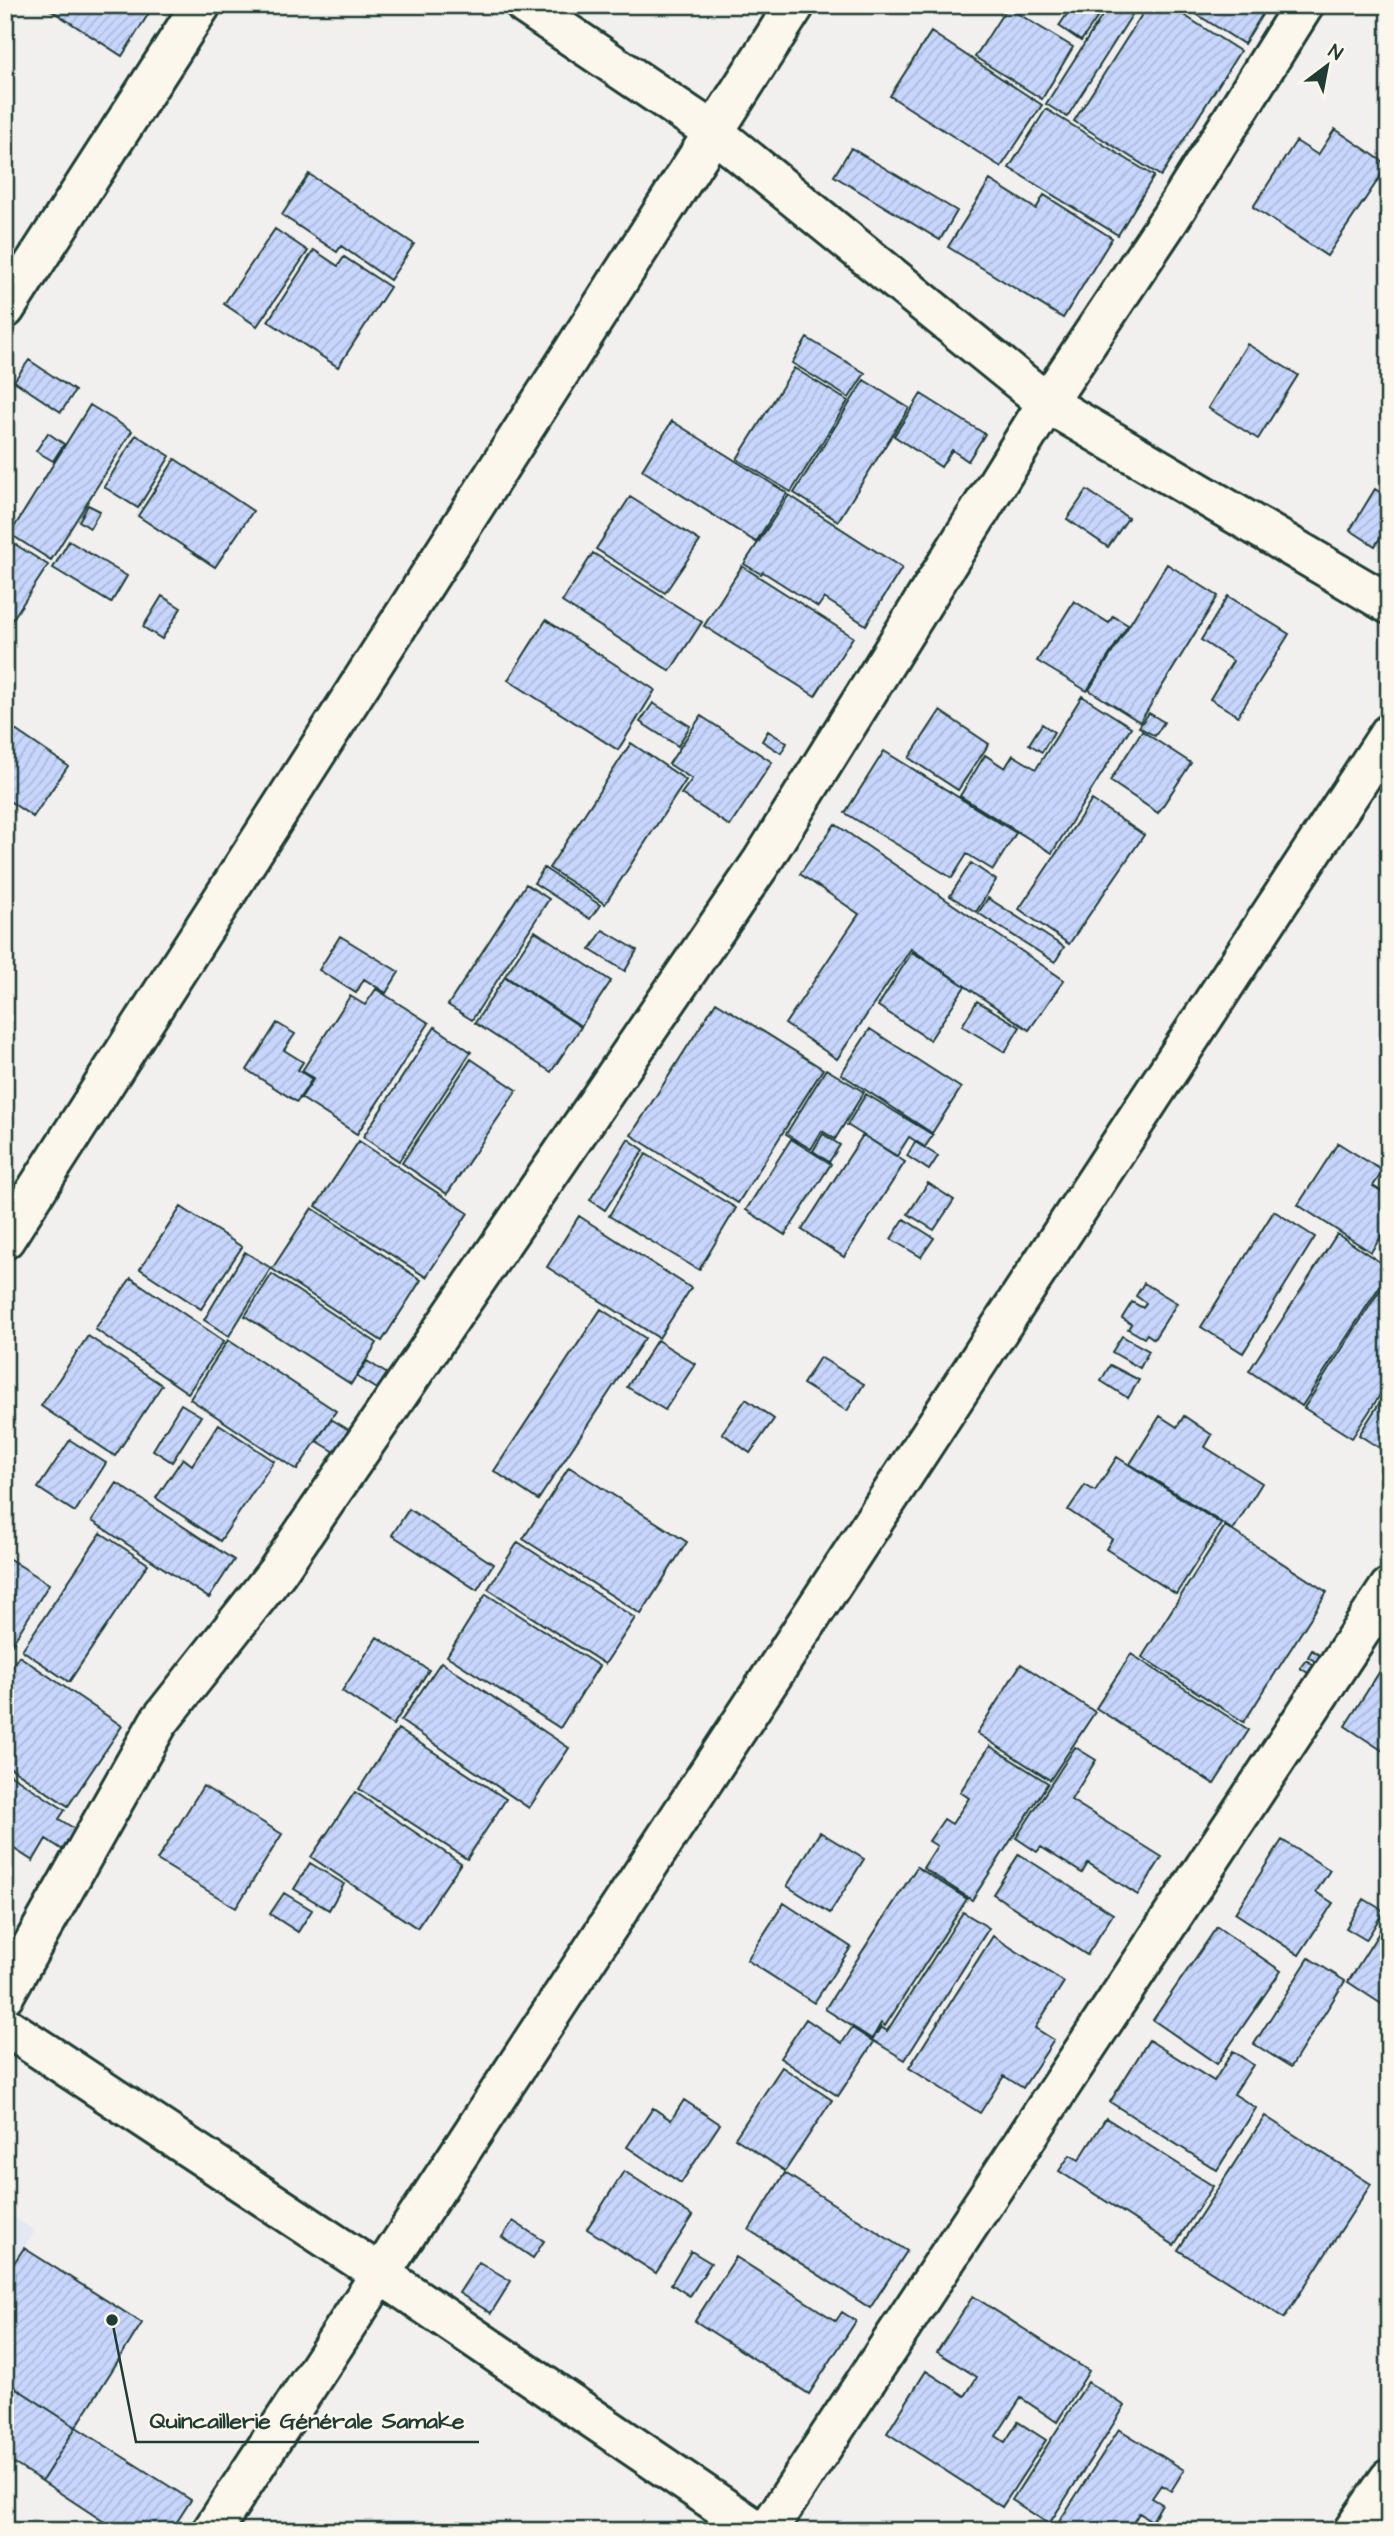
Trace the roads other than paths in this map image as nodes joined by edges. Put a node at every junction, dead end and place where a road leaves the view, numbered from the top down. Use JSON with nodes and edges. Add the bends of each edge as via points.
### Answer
{"nodes":[{"id":1,"x":201,"y":5,"type":"edge"},
{"id":2,"x":524,"y":5,"type":"edge"},
{"id":3,"x":795,"y":5,"type":"edge"},
{"id":4,"x":1304,"y":5,"type":"edge"},
{"id":5,"x":715,"y":133,"type":"junction"},
{"id":6,"x":5,"y":309,"type":"edge"},
{"id":7,"x":1047,"y":403,"type":"junction"},
{"id":8,"x":1389,"y":604,"type":"edge"},
{"id":9,"x":1389,"y":734,"type":"edge"},
{"id":10,"x":5,"y":1239,"type":"edge"},
{"id":11,"x":1389,"y":1588,"type":"edge"},
{"id":12,"x":5,"y":1994,"type":"edge"},
{"id":13,"x":5,"y":2026,"type":"edge"},
{"id":14,"x":379,"y":2273,"type":"junction"},
{"id":15,"x":1389,"y":2479,"type":"edge"},
{"id":16,"x":212,"y":2531,"type":"edge"},
{"id":17,"x":758,"y":2531,"type":"edge"},
{"id":18,"x":766,"y":2531,"type":"edge"},
{"id":19,"x":1353,"y":2531,"type":"edge"}],
"edges":[{"from":1,"to":6,"type":"street"},
{"from":2,"to":5,"type":"street"},
{"from":3,"to":5,"type":"street"},
{"from":4,"to":7,"type":"street"},
{"from":5,"to":7,"type":"street"},
{"from":5,"to":10,"type":"street"},
{"from":7,"to":8,"type":"street"},
{"from":7,"to":12,"type":"street","via":[[761,863],[277,1572],[158,1723]]},
{"from":9,"to":14,"type":"street"},
{"from":11,"to":18,"type":"street"},
{"from":13,"to":14,"type":"street"},
{"from":14,"to":16,"type":"street"},
{"from":14,"to":17,"type":"street"},
{"from":15,"to":19,"type":"street"}]}
